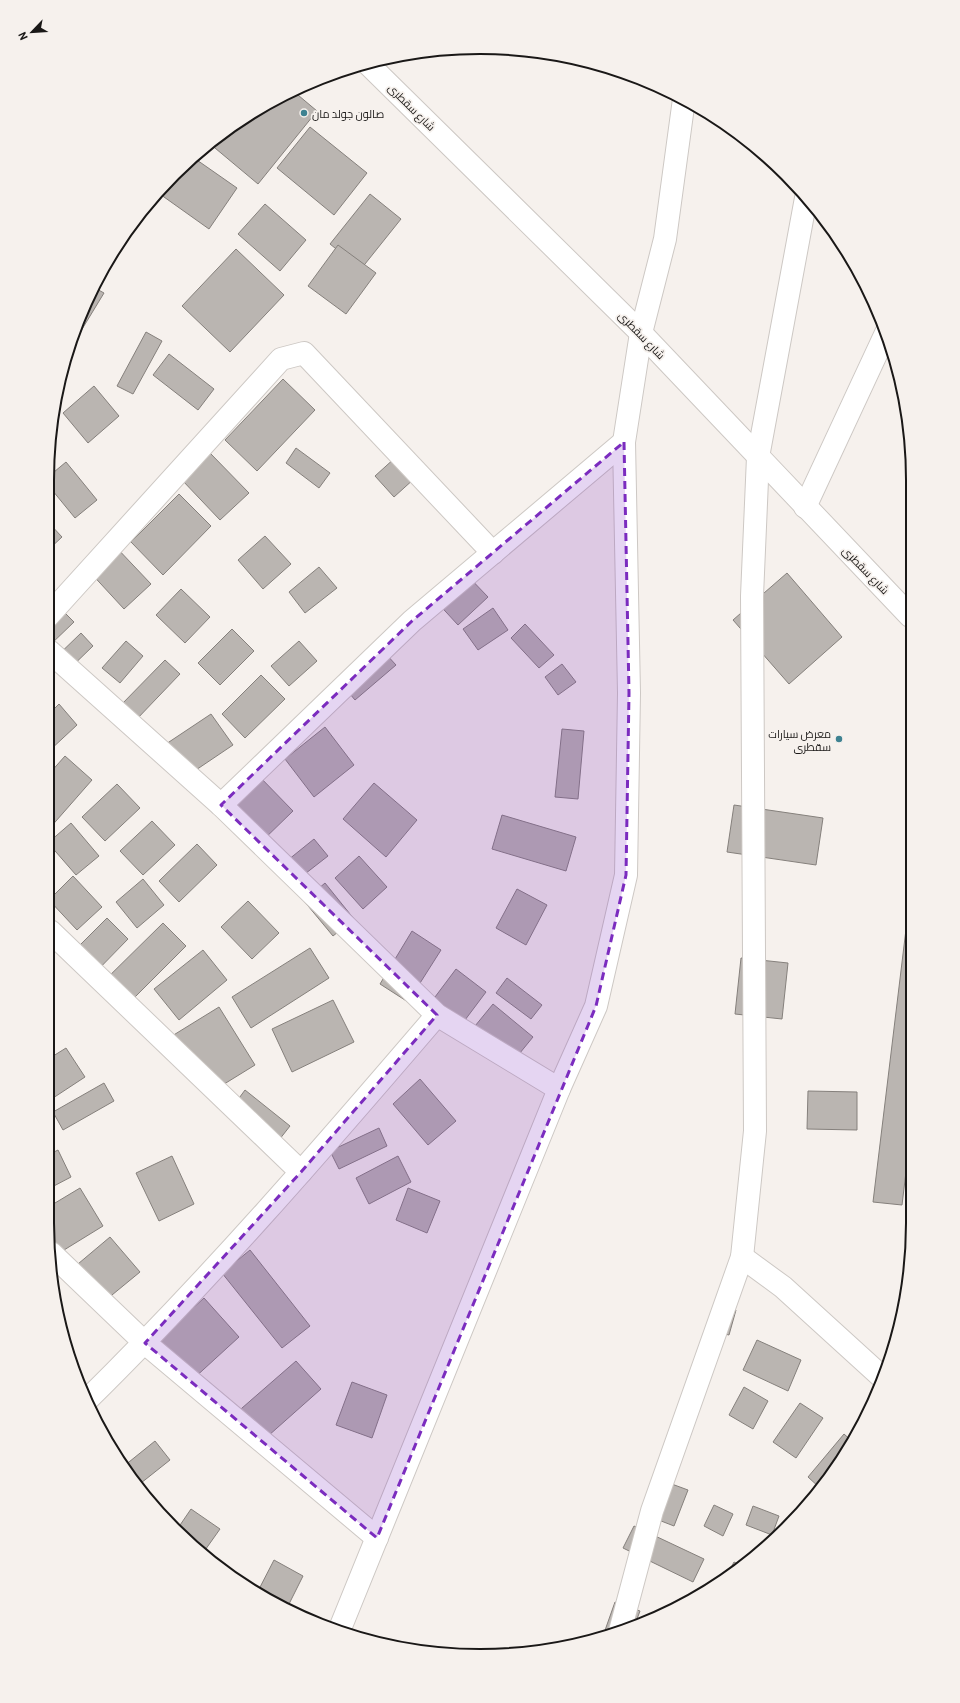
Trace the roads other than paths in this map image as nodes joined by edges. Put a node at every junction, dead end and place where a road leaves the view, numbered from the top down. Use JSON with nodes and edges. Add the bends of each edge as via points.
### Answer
{"nodes":[{"id":1,"x":372,"y":68,"type":"edge"},
{"id":2,"x":683,"y":106,"type":"edge"},
{"id":3,"x":805,"y":205,"type":"edge"},
{"id":4,"x":641,"y":334,"type":"junction"},
{"id":5,"x":882,"y":342,"type":"edge"},
{"id":6,"x":624,"y":442,"type":"junction"},
{"id":7,"x":758,"y":457,"type":"junction"},
{"id":8,"x":805,"y":507,"type":"junction"},
{"id":9,"x":493,"y":553,"type":"junction"},
{"id":10,"x":54,"y":609,"type":"edge"},
{"id":11,"x":906,"y":612,"type":"edge"},
{"id":12,"x":54,"y":655,"type":"edge"},
{"id":13,"x":221,"y":805,"type":"junction"},
{"id":14,"x":54,"y":935,"type":"edge"},
{"id":15,"x":437,"y":1015,"type":"junction"},
{"id":16,"x":559,"y":1089,"type":"junction"},
{"id":17,"x":302,"y":1172,"type":"junction"},
{"id":18,"x":742,"y":1256,"type":"junction"},
{"id":19,"x":56,"y":1257,"type":"edge"},
{"id":20,"x":145,"y":1343,"type":"junction"},
{"id":21,"x":878,"y":1374,"type":"edge"},
{"id":22,"x":91,"y":1396,"type":"edge"},
{"id":23,"x":377,"y":1538,"type":"junction"},
{"id":24,"x":622,"y":1624,"type":"edge"},
{"id":25,"x":342,"y":1626,"type":"edge"}],
"edges":[{"from":1,"to":4,"type":"street","name":"شارع سقطرى"},
{"from":2,"to":4,"type":"street","via":[[665,239]]},
{"from":3,"to":7,"type":"street"},
{"from":4,"to":6,"type":"street"},
{"from":4,"to":7,"type":"street","name":"شارع سقطرى"},
{"from":5,"to":8,"type":"street"},
{"from":6,"to":9,"type":"street"},
{"from":6,"to":16,"type":"street","via":[[629,693],[626,875],[596,1006]]},
{"from":7,"to":8,"type":"street","name":"شارع سقطرى"},
{"from":7,"to":18,"type":"street","via":[[752,596],[755,1131]]},
{"from":8,"to":11,"type":"street","name":"شارع سقطرى"},
{"from":9,"to":10,"type":"street","via":[[304,353],[281,359]]},
{"from":9,"to":13,"type":"street","via":[[412,621]]},
{"from":12,"to":13,"type":"street"},
{"from":13,"to":15,"type":"street"},
{"from":14,"to":17,"type":"street"},
{"from":15,"to":16,"type":"street"},
{"from":15,"to":17,"type":"street"},
{"from":16,"to":23,"type":"street"},
{"from":17,"to":20,"type":"street"},
{"from":18,"to":21,"type":"street","via":[[783,1287]]},
{"from":18,"to":24,"type":"street","via":[[652,1510]]},
{"from":19,"to":20,"type":"street"},
{"from":20,"to":22,"type":"street"},
{"from":20,"to":23,"type":"street"},
{"from":23,"to":25,"type":"street"}]}
